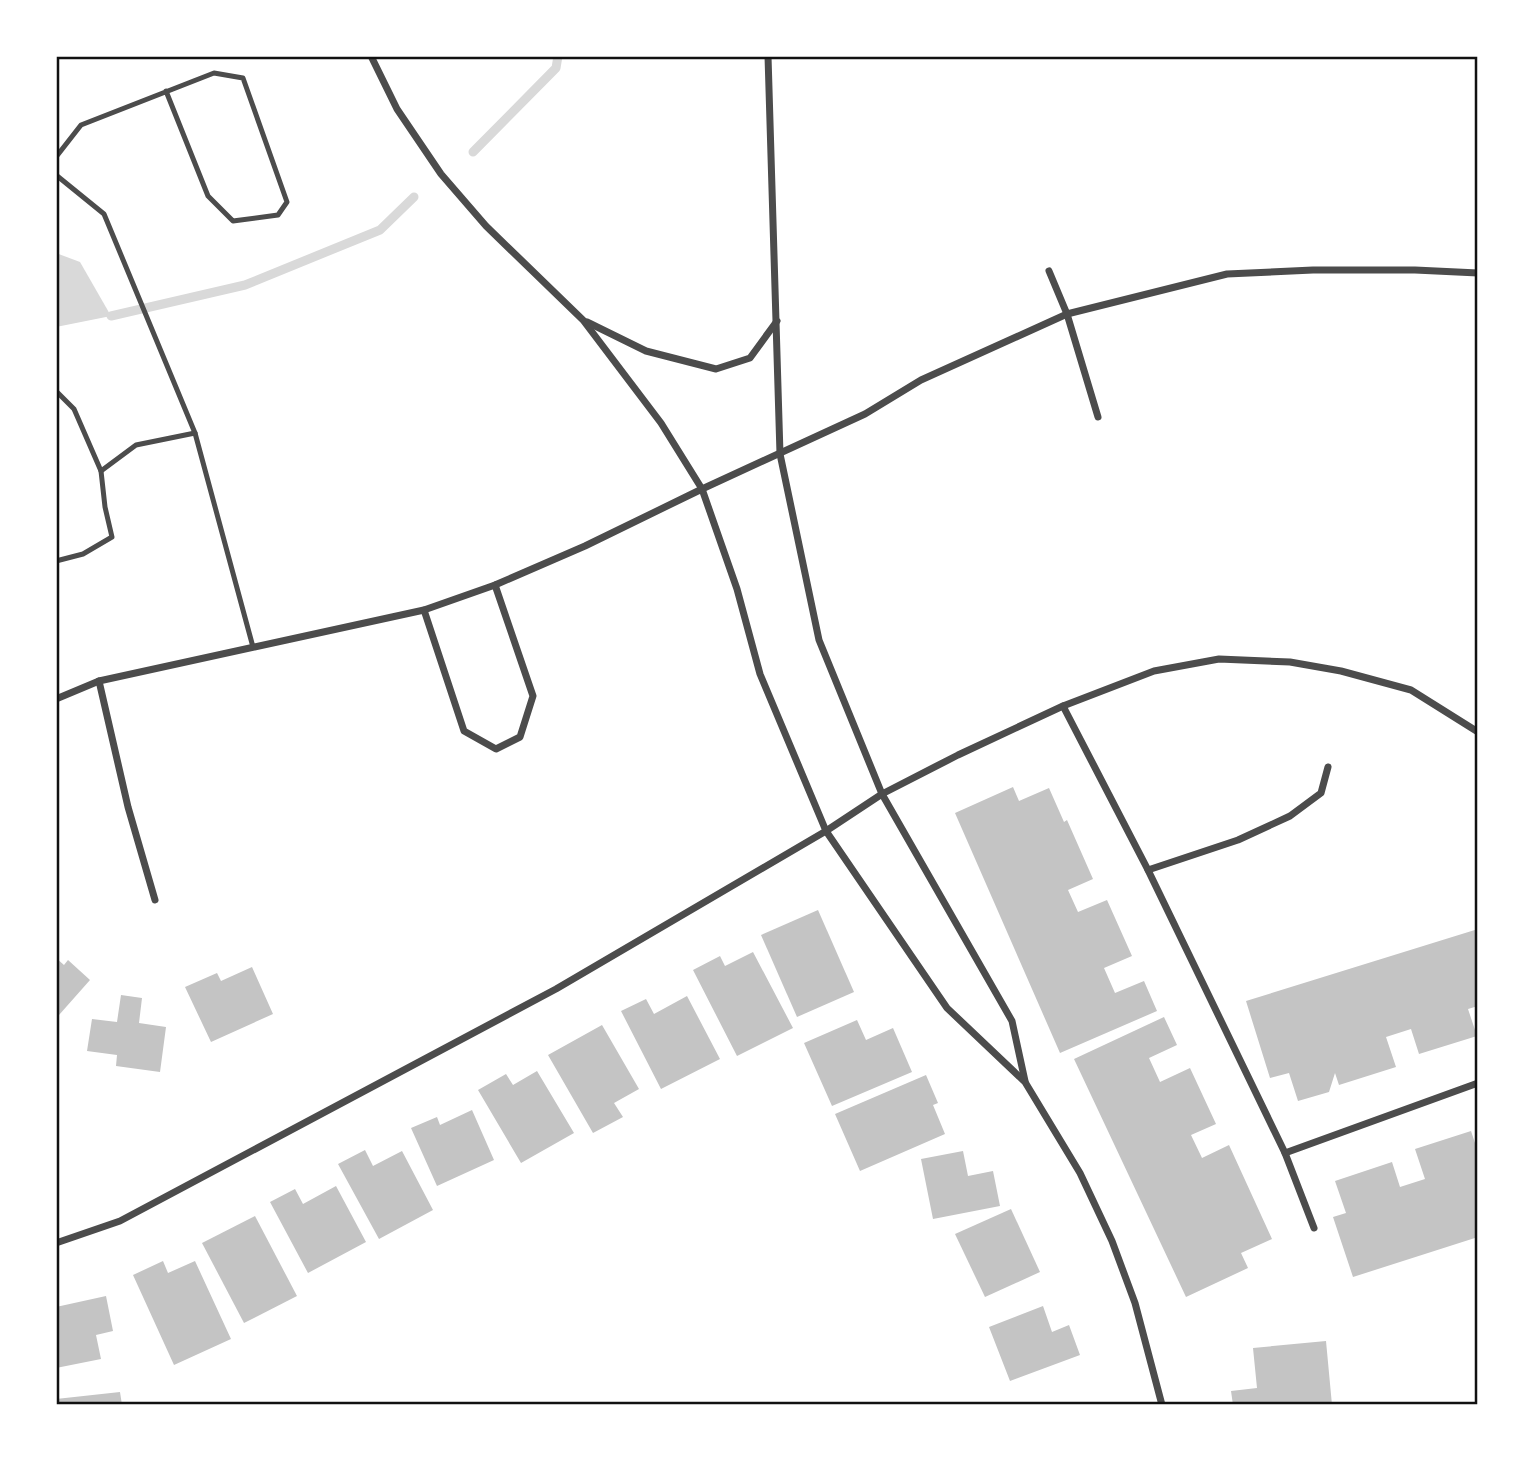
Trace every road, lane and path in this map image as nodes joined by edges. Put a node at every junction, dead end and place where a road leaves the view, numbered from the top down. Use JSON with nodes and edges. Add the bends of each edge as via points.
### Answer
{"nodes":[{"id":1,"x":371,"y":56,"type":"edge"},
{"id":2,"x":768,"y":56,"type":"edge"},
{"id":3,"x":166,"y":91,"type":"junction"},
{"id":4,"x":56,"y":157,"type":"edge"},
{"id":5,"x":56,"y":175,"type":"edge"},
{"id":6,"x":1049,"y":271,"type":"dead end"},
{"id":7,"x":1478,"y":273,"type":"edge"},
{"id":8,"x":1067,"y":314,"type":"junction"},
{"id":9,"x":583,"y":320,"type":"junction"},
{"id":10,"x":778,"y":320,"type":"junction"},
{"id":11,"x":56,"y":391,"type":"edge"},
{"id":12,"x":1098,"y":417,"type":"dead end"},
{"id":13,"x":195,"y":433,"type":"junction"},
{"id":14,"x":780,"y":454,"type":"junction"},
{"id":15,"x":101,"y":471,"type":"junction"},
{"id":16,"x":702,"y":489,"type":"junction"},
{"id":17,"x":56,"y":561,"type":"edge"},
{"id":18,"x":495,"y":585,"type":"junction"},
{"id":19,"x":424,"y":610,"type":"junction"},
{"id":20,"x":253,"y":647,"type":"junction"},
{"id":21,"x":99,"y":681,"type":"junction"},
{"id":22,"x":56,"y":699,"type":"edge"},
{"id":23,"x":1063,"y":706,"type":"junction"},
{"id":24,"x":1478,"y":732,"type":"edge"},
{"id":25,"x":1328,"y":767,"type":"dead end"},
{"id":26,"x":882,"y":794,"type":"junction"},
{"id":27,"x":825,"y":831,"type":"junction"},
{"id":28,"x":1148,"y":870,"type":"junction"},
{"id":29,"x":155,"y":900,"type":"dead end"},
{"id":30,"x":1026,"y":1082,"type":"junction"},
{"id":31,"x":1478,"y":1083,"type":"edge"},
{"id":32,"x":1285,"y":1153,"type":"junction"},
{"id":33,"x":1314,"y":1228,"type":"dead end"},
{"id":34,"x":56,"y":1243,"type":"edge"},
{"id":35,"x":1162,"y":1405,"type":"edge"}],
"edges":[{"from":1,"to":9,"type":"street","via":[[397,109],[441,174],[486,226]]},
{"from":2,"to":10,"type":"street"},
{"from":3,"to":3,"type":"lane","via":[[214,73],[243,78],[287,202],[278,215],[233,220],[208,197]]},
{"from":3,"to":4,"type":"lane","via":[[81,125]]},
{"from":5,"to":13,"type":"lane","via":[[104,214]]},
{"from":6,"to":8,"type":"street"},
{"from":7,"to":8,"type":"street","via":[[1313,270],[1227,274]]},
{"from":8,"to":12,"type":"street"},
{"from":8,"to":14,"type":"street","via":[[921,380],[881,405]]},
{"from":9,"to":10,"type":"street","via":[[646,351],[716,369],[750,358]]},
{"from":9,"to":16,"type":"street","via":[[662,423]]},
{"from":10,"to":14,"type":"street"},
{"from":11,"to":15,"type":"lane","via":[[74,409]]},
{"from":13,"to":15,"type":"lane","via":[[136,445]]},
{"from":13,"to":20,"type":"lane"},
{"from":14,"to":16,"type":"street"},
{"from":14,"to":26,"type":"street","via":[[819,640]]},
{"from":15,"to":17,"type":"lane","via":[[112,537],[83,554]]},
{"from":16,"to":18,"type":"street"},
{"from":16,"to":27,"type":"street","via":[[760,674]]},
{"from":18,"to":19,"type":"street"},
{"from":18,"to":19,"type":"street","via":[[533,696],[520,737],[496,749],[464,731]]},
{"from":19,"to":20,"type":"street"},
{"from":20,"to":21,"type":"street"},
{"from":21,"to":22,"type":"street"},
{"from":21,"to":29,"type":"street"},
{"from":23,"to":24,"type":"street","via":[[1154,671],[1219,659],[1290,662],[1411,690]]},
{"from":23,"to":26,"type":"street"},
{"from":23,"to":28,"type":"street"},
{"from":25,"to":28,"type":"street","via":[[1321,793],[1290,816],[1238,840]]},
{"from":26,"to":27,"type":"street"},
{"from":26,"to":30,"type":"street","via":[[1012,1021]]},
{"from":27,"to":30,"type":"street","via":[[947,1008]]},
{"from":27,"to":34,"type":"street","via":[[556,989],[120,1221]]},
{"from":28,"to":32,"type":"street"},
{"from":30,"to":35,"type":"street","via":[[1080,1173],[1112,1241],[1135,1303]]},
{"from":31,"to":32,"type":"street"},
{"from":32,"to":33,"type":"street"}]}
